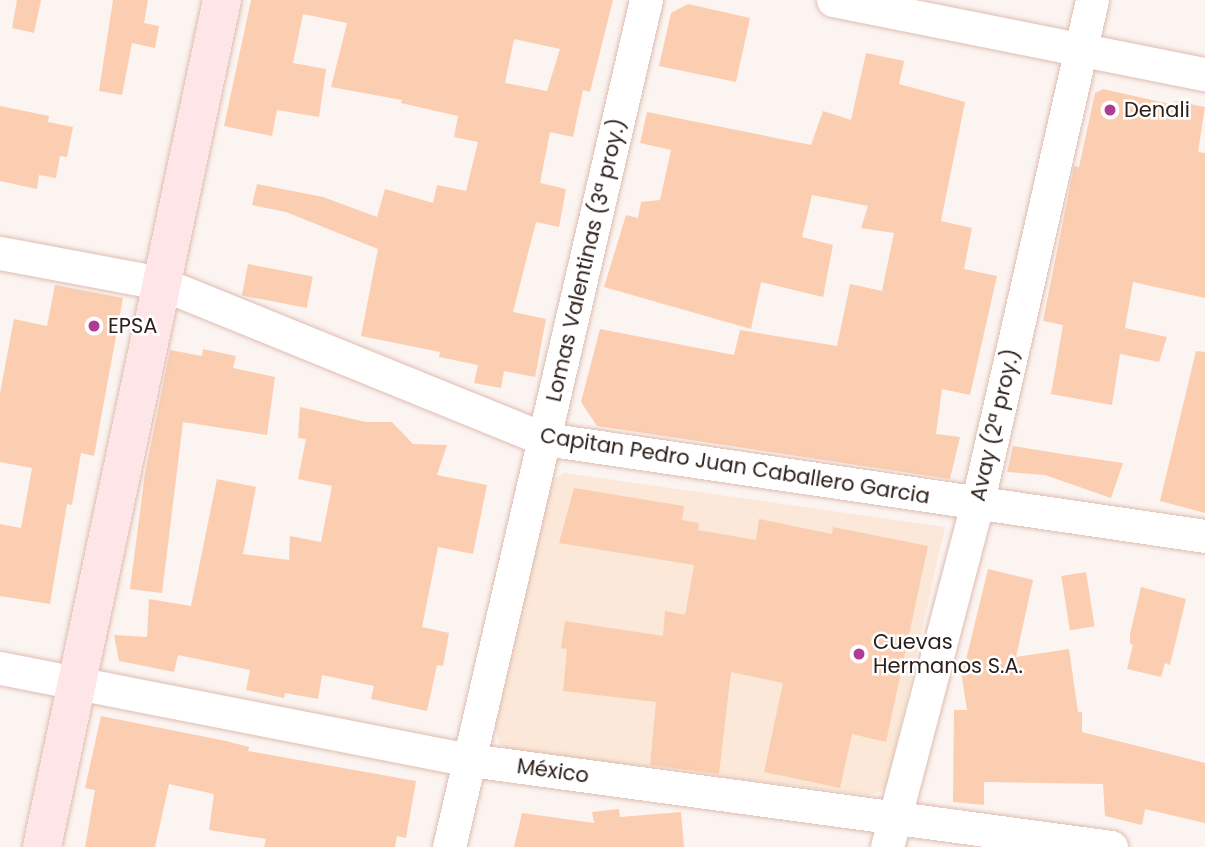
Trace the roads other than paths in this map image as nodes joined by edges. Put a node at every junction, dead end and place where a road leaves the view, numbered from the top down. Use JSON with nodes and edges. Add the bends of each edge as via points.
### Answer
{"nodes":[{"id":1,"x":222,"y":0,"type":"edge"},
{"id":2,"x":646,"y":0,"type":"edge"},
{"id":3,"x":833,"y":0,"type":"edge"},
{"id":4,"x":1092,"y":0,"type":"edge"},
{"id":5,"x":1081,"y":50,"type":"junction"},
{"id":6,"x":1205,"y":74,"type":"edge"},
{"id":7,"x":0,"y":253,"type":"edge"},
{"id":8,"x":160,"y":283,"type":"junction"},
{"id":9,"x":545,"y":439,"type":"junction"},
{"id":10,"x":976,"y":505,"type":"junction"},
{"id":11,"x":1205,"y":536,"type":"edge"},
{"id":12,"x":0,"y":668,"type":"edge"},
{"id":13,"x":76,"y":682,"type":"junction"},
{"id":14,"x":470,"y":760,"type":"junction"},
{"id":15,"x":890,"y":832,"type":"edge"},
{"id":16,"x":42,"y":847,"type":"edge"},
{"id":17,"x":449,"y":847,"type":"edge"},
{"id":18,"x":1111,"y":847,"type":"edge"}],
"edges":[{"from":1,"to":8,"type":"street"},
{"from":2,"to":9,"type":"street","name":"Lomas Valentinas (3ª proy.)"},
{"from":3,"to":5,"type":"street"},
{"from":4,"to":5,"type":"street","name":"Avay (2ª proy.)"},
{"from":5,"to":6,"type":"street"},
{"from":5,"to":10,"type":"street","name":"Avay (2ª proy.)"},
{"from":7,"to":8,"type":"street","name":"Capitan Pedro Juan Caballero Garcia"},
{"from":8,"to":9,"type":"street","name":"Capitan Pedro Juan Caballero Garcia"},
{"from":8,"to":13,"type":"street"},
{"from":9,"to":10,"type":"street","name":"Capitan Pedro Juan Caballero Garcia"},
{"from":9,"to":14,"type":"street","name":"Lomas Valentinas (3ª proy.)"},
{"from":10,"to":11,"type":"street","name":"Capitan Pedro Juan Caballero Garcia"},
{"from":10,"to":15,"type":"street","name":"Avay (2ª proy.)"},
{"from":12,"to":13,"type":"street","name":"México"},
{"from":13,"to":14,"type":"street","name":"México"},
{"from":13,"to":16,"type":"street"},
{"from":14,"to":15,"type":"street","name":"México"},
{"from":14,"to":17,"type":"street","name":"Lomas Valentinas (3ª proy.)"},
{"from":15,"to":18,"type":"street","name":"México"}]}
